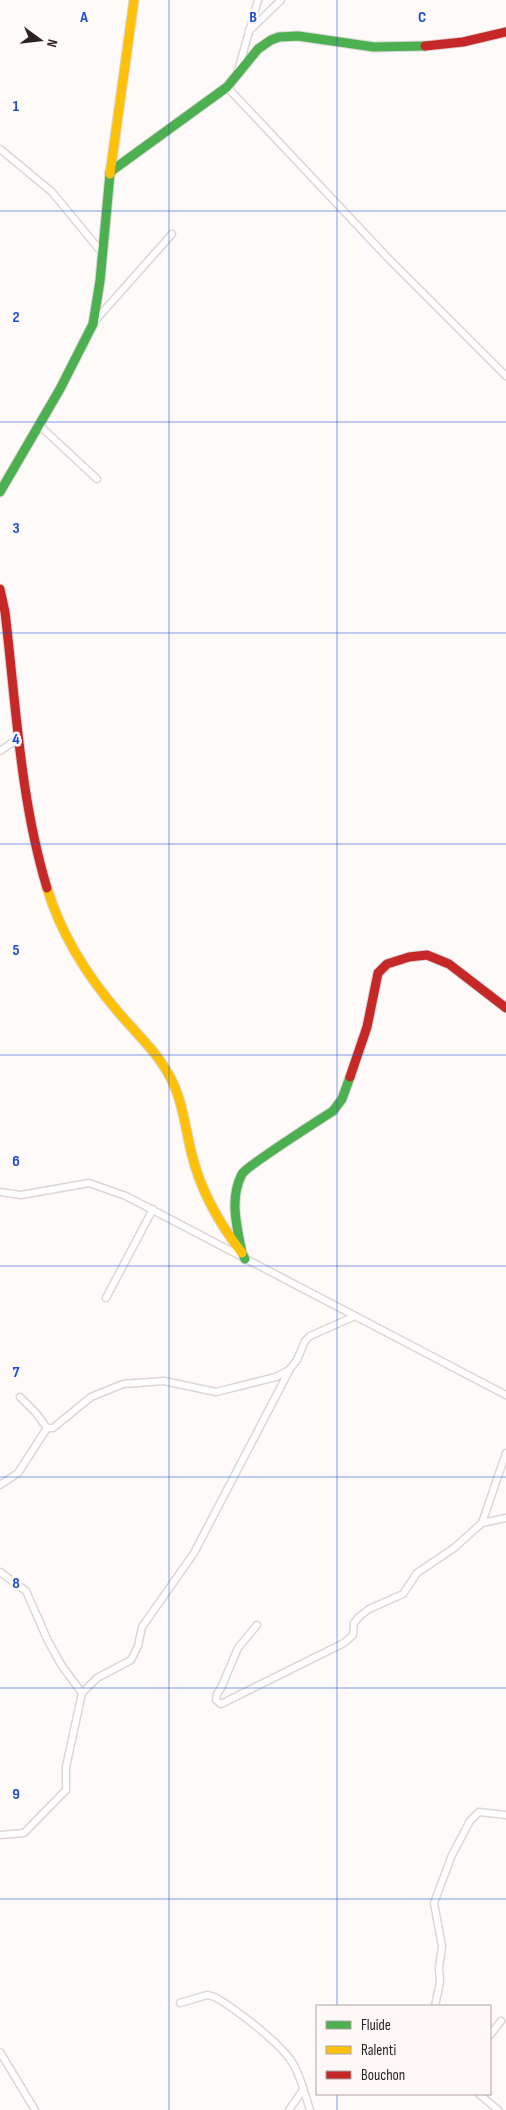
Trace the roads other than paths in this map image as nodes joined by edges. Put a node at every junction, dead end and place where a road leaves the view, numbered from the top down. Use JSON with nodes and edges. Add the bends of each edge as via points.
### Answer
{"nodes":[{"id":1,"x":134,"y":0,"type":"edge"},
{"id":2,"x":258,"y":0,"type":"edge"},
{"id":3,"x":281,"y":0,"type":"edge"},
{"id":4,"x":248,"y":32,"type":"junction"},
{"id":5,"x":506,"y":32,"type":"edge"},
{"id":6,"x":235,"y":80,"type":"junction"},
{"id":7,"x":227,"y":87,"type":"junction"},
{"id":8,"x":0,"y":149,"type":"edge"},
{"id":9,"x":3,"y":155,"type":"edge"},
{"id":10,"x":110,"y":172,"type":"junction"},
{"id":11,"x":172,"y":234,"type":"dead end"},
{"id":12,"x":103,"y":254,"type":"junction"},
{"id":13,"x":92,"y":324,"type":"junction"},
{"id":14,"x":506,"y":376,"type":"edge"},
{"id":15,"x":40,"y":426,"type":"junction"},
{"id":16,"x":97,"y":479,"type":"dead end"},
{"id":17,"x":0,"y":492,"type":"edge"},
{"id":18,"x":0,"y":589,"type":"edge"},
{"id":19,"x":19,"y":738,"type":"junction"},
{"id":20,"x":0,"y":751,"type":"edge"},
{"id":21,"x":506,"y":1008,"type":"edge"},
{"id":22,"x":0,"y":1192,"type":"edge"},
{"id":23,"x":153,"y":1209,"type":"junction"},
{"id":24,"x":244,"y":1256,"type":"junction"},
{"id":25,"x":106,"y":1298,"type":"dead end"},
{"id":26,"x":355,"y":1316,"type":"junction"},
{"id":27,"x":289,"y":1370,"type":"junction"},
{"id":28,"x":506,"y":1395,"type":"edge"},
{"id":29,"x":20,"y":1397,"type":"dead end"},
{"id":30,"x":47,"y":1428,"type":"junction"},
{"id":31,"x":506,"y":1453,"type":"edge"},
{"id":32,"x":0,"y":1484,"type":"edge"},
{"id":33,"x":506,"y":1518,"type":"edge"},
{"id":34,"x":482,"y":1523,"type":"junction"},
{"id":35,"x":0,"y":1572,"type":"edge"},
{"id":36,"x":256,"y":1625,"type":"dead end"},
{"id":37,"x":82,"y":1693,"type":"junction"},
{"id":38,"x":506,"y":1814,"type":"edge"},
{"id":39,"x":0,"y":1834,"type":"edge"},
{"id":40,"x":180,"y":2003,"type":"dead end"},
{"id":41,"x":435,"y":2005,"type":"edge"},
{"id":42,"x":501,"y":2021,"type":"dead end"},
{"id":43,"x":491,"y":2034,"type":"edge"},
{"id":44,"x":0,"y":2052,"type":"edge"},
{"id":45,"x":303,"y":2090,"type":"junction"},
{"id":46,"x":481,"y":2095,"type":"edge"},
{"id":47,"x":35,"y":2110,"type":"edge"},
{"id":48,"x":289,"y":2110,"type":"edge"},
{"id":49,"x":310,"y":2110,"type":"edge"},
{"id":50,"x":498,"y":2110,"type":"edge"}],
"edges":[{"from":1,"to":10,"type":"street"},
{"from":2,"to":4,"type":"street"},
{"from":3,"to":4,"type":"street"},
{"from":4,"to":6,"type":"street"},
{"from":5,"to":6,"type":"street","via":[[419,47],[347,44],[293,36],[272,39],[256,51]]},
{"from":6,"to":7,"type":"street"},
{"from":7,"to":10,"type":"street"},
{"from":7,"to":14,"type":"street","via":[[387,257]]},
{"from":8,"to":9,"type":"street"},
{"from":9,"to":12,"type":"street","via":[[52,192]]},
{"from":10,"to":12,"type":"street"},
{"from":11,"to":13,"type":"street"},
{"from":12,"to":13,"type":"street"},
{"from":13,"to":15,"type":"street"},
{"from":15,"to":16,"type":"street"},
{"from":15,"to":17,"type":"street"},
{"from":18,"to":19,"type":"street","via":[[6,612]]},
{"from":19,"to":20,"type":"street"},
{"from":19,"to":24,"type":"street","via":[[45,884],[67,936],[90,976],[163,1062],[175,1086],[194,1164],[206,1197],[221,1228]]},
{"from":21,"to":24,"type":"street","via":[[449,964],[427,956],[409,957],[387,964],[378,973],[367,1027],[342,1099],[333,1111],[243,1172],[233,1206]]},
{"from":22,"to":23,"type":"street","via":[[21,1195],[94,1183]]},
{"from":23,"to":24,"type":"street"},
{"from":23,"to":25,"type":"street"},
{"from":24,"to":26,"type":"street"},
{"from":26,"to":27,"type":"street","via":[[310,1336]]},
{"from":26,"to":28,"type":"street"},
{"from":27,"to":30,"type":"street","via":[[265,1380],[216,1392],[164,1381],[123,1384],[91,1397],[59,1425]]},
{"from":27,"to":37,"type":"street","via":[[194,1554],[142,1627],[131,1660],[97,1678]]},
{"from":29,"to":30,"type":"street"},
{"from":30,"to":32,"type":"street","via":[[18,1473]]},
{"from":31,"to":34,"type":"street"},
{"from":33,"to":34,"type":"street"},
{"from":34,"to":36,"type":"street","via":[[454,1548],[417,1573],[403,1594],[360,1616],[354,1623],[353,1636],[344,1643],[221,1704],[216,1700],[216,1694],[238,1648]]},
{"from":35,"to":37,"type":"street","via":[[26,1591],[48,1641]]},
{"from":37,"to":39,"type":"street","via":[[66,1768],[66,1790],[24,1833]]},
{"from":38,"to":41,"type":"street","via":[[479,1812],[470,1821],[452,1855],[434,1903],[442,1946]]},
{"from":40,"to":45,"type":"street","via":[[207,1996],[223,2001],[282,2049],[293,2064]]},
{"from":42,"to":43,"type":"street"},
{"from":44,"to":47,"type":"street"},
{"from":45,"to":48,"type":"street"},
{"from":45,"to":49,"type":"street"},
{"from":46,"to":50,"type":"street"}]}
